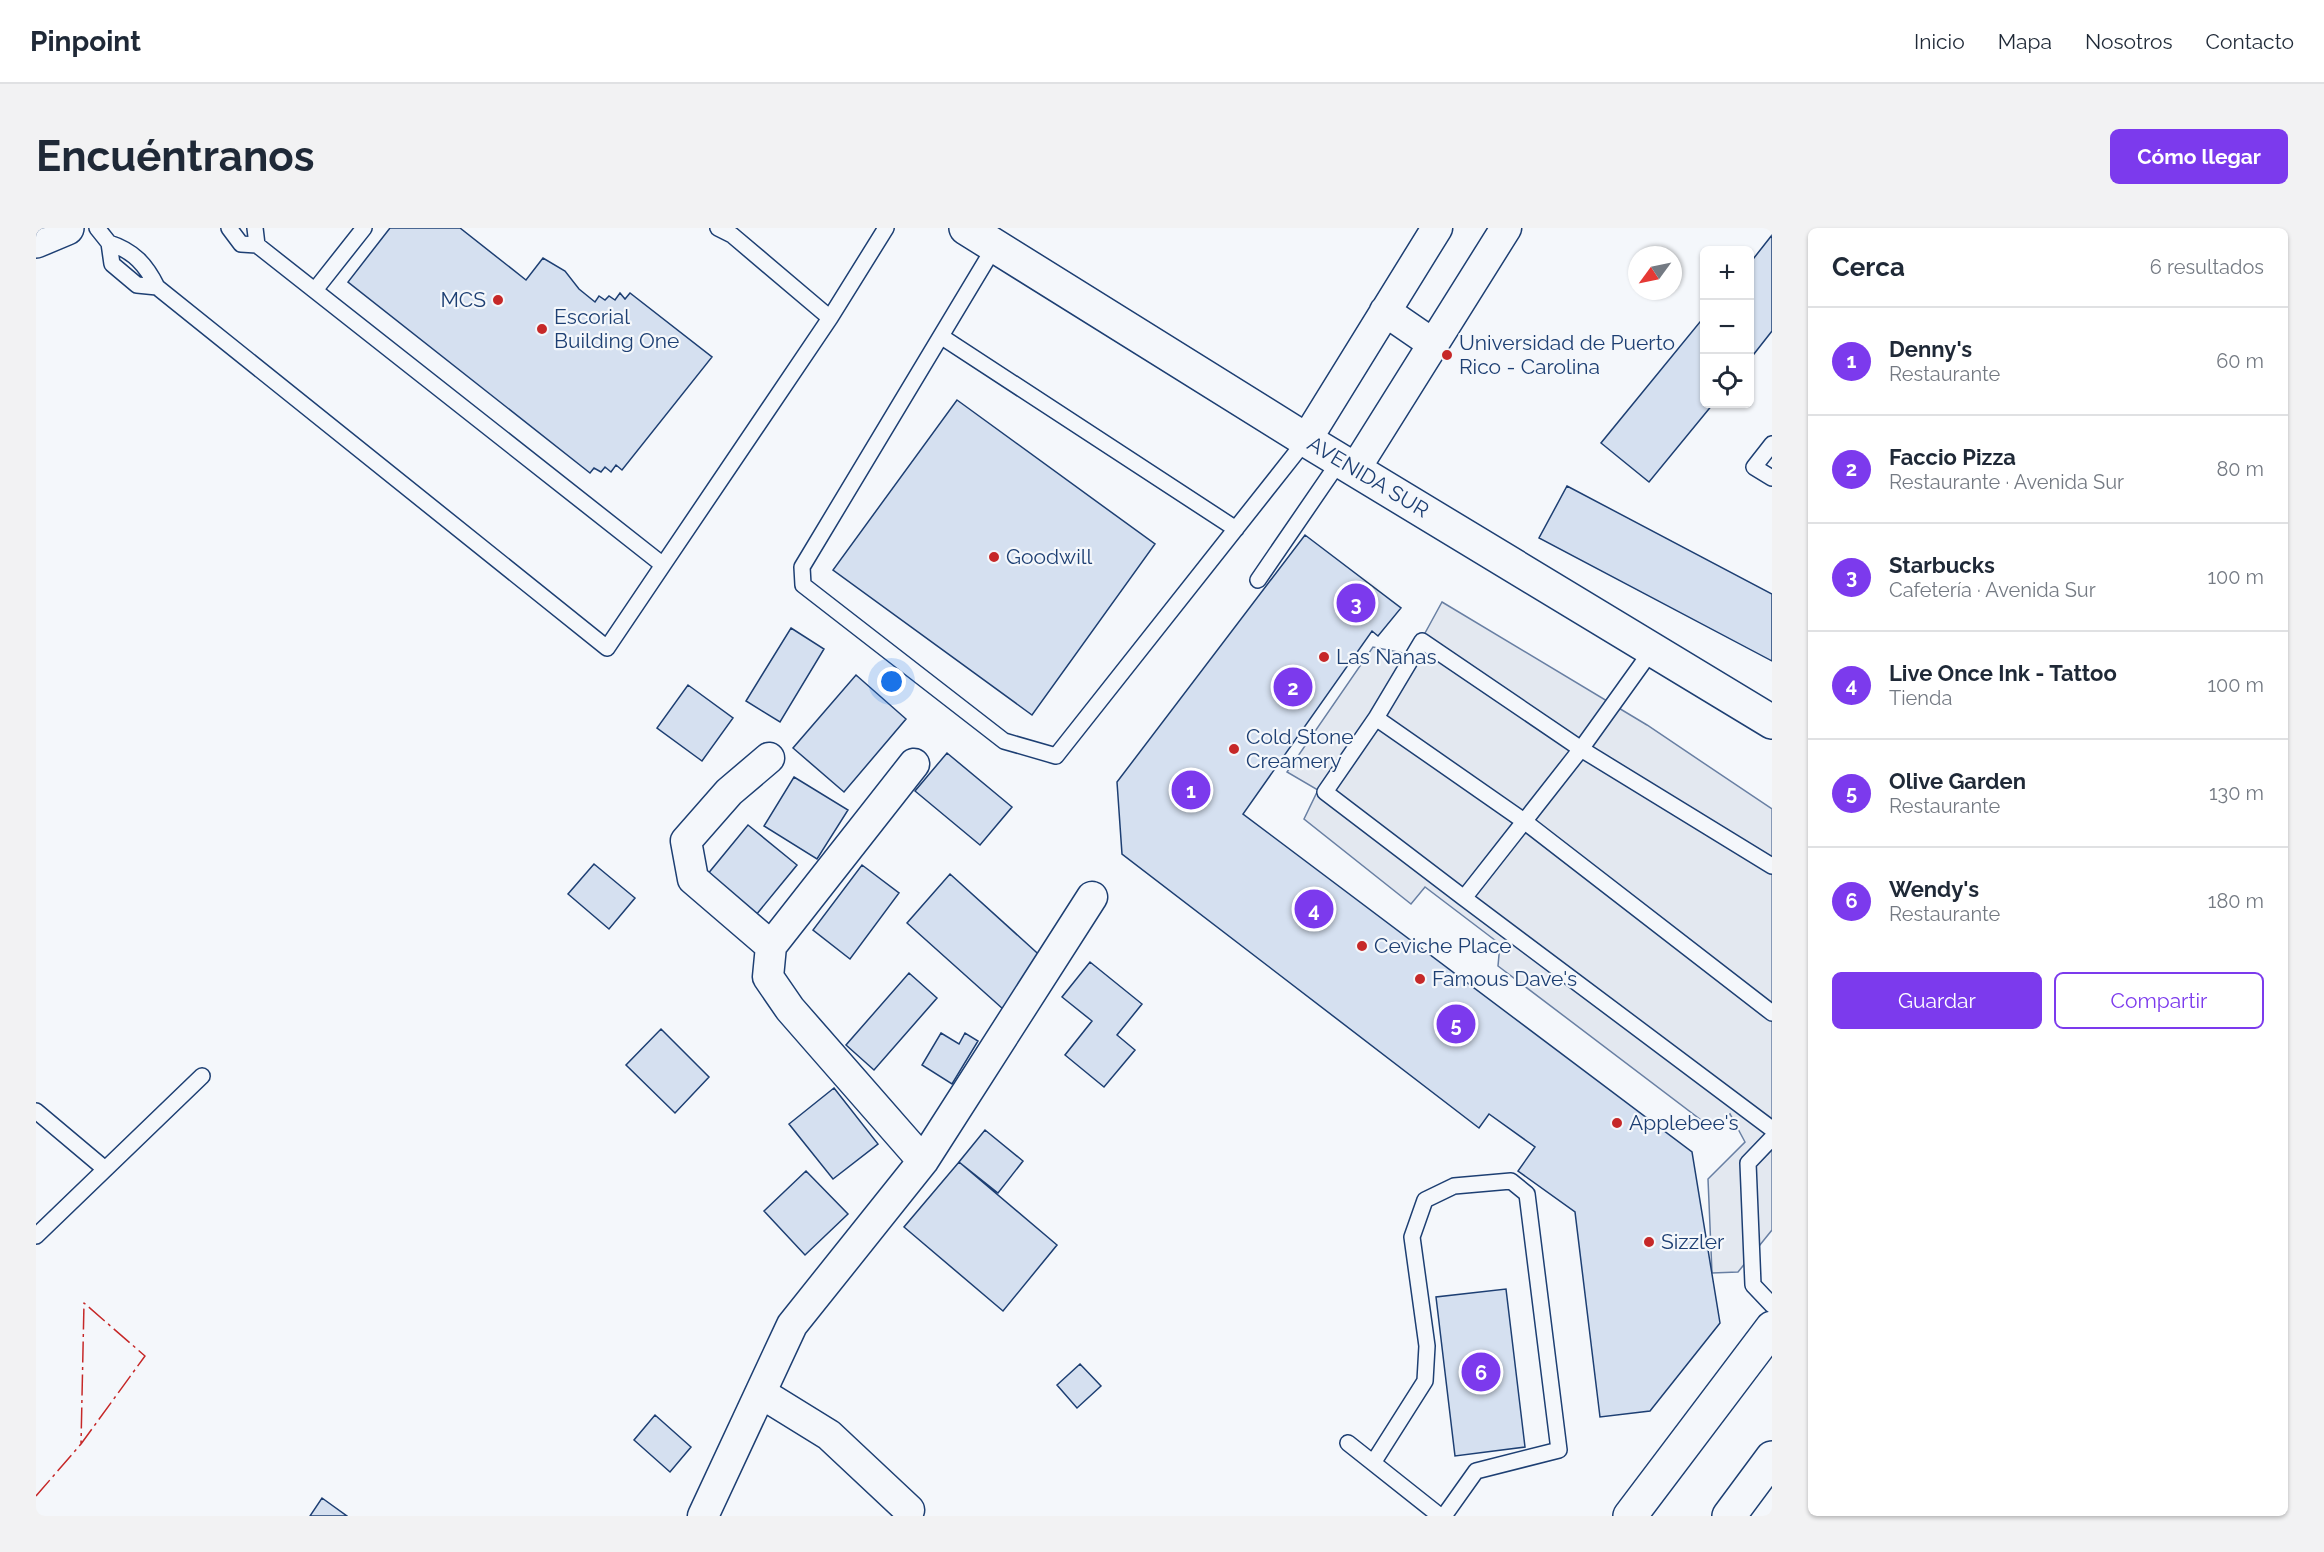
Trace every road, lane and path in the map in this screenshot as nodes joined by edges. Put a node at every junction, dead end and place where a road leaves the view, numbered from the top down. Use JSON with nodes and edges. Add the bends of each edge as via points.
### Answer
{"nodes":[{"id":1,"x":67,"y":228,"type":"edge"},
{"id":2,"x":97,"y":228,"type":"edge"},
{"id":3,"x":229,"y":228,"type":"edge"},
{"id":4,"x":255,"y":228,"type":"edge"},
{"id":5,"x":364,"y":228,"type":"edge"},
{"id":6,"x":718,"y":228,"type":"edge"},
{"id":7,"x":886,"y":228,"type":"edge"},
{"id":8,"x":966,"y":228,"type":"edge"},
{"id":9,"x":1437,"y":228,"type":"edge"},
{"id":10,"x":1506,"y":228,"type":"edge"},
{"id":11,"x":36,"y":241,"type":"edge"},
{"id":12,"x":257,"y":244,"type":"junction"},
{"id":13,"x":995,"y":246,"type":"junction"},
{"id":14,"x":315,"y":290,"type":"junction"},
{"id":15,"x":1385,"y":311,"type":"junction"},
{"id":16,"x":830,"y":318,"type":"junction"},
{"id":17,"x":942,"y":337,"type":"junction"},
{"id":18,"x":1433,"y":344,"type":"junction"},
{"id":19,"x":1306,"y":440,"type":"junction"},
{"id":20,"x":1772,"y":444,"type":"edge"},
{"id":21,"x":1348,"y":464,"type":"junction"},
{"id":22,"x":1772,"y":478,"type":"edge"},
{"id":23,"x":1236,"y":529,"type":"junction"},
{"id":24,"x":663,"y":565,"type":"junction"},
{"id":25,"x":1258,"y":580,"type":"dead end"},
{"id":26,"x":1652,"y":650,"type":"junction"},
{"id":27,"x":1376,"y":718,"type":"junction"},
{"id":28,"x":1772,"y":722,"type":"edge"},
{"id":29,"x":1581,"y":749,"type":"junction"},
{"id":30,"x":769,"y":758,"type":"dead end"},
{"id":31,"x":914,"y":764,"type":"dead end"},
{"id":32,"x":1524,"y":821,"type":"junction"},
{"id":33,"x":1772,"y":866,"type":"edge"},
{"id":34,"x":1092,"y":897,"type":"dead end"},
{"id":35,"x":1464,"y":898,"type":"junction"},
{"id":36,"x":771,"y":946,"type":"junction"},
{"id":37,"x":1772,"y":1013,"type":"edge"},
{"id":38,"x":202,"y":1076,"type":"dead end"},
{"id":39,"x":36,"y":1111,"type":"edge"},
{"id":40,"x":1772,"y":1129,"type":"edge"},
{"id":41,"x":1772,"y":1138,"type":"edge"},
{"id":42,"x":923,"y":1161,"type":"junction"},
{"id":43,"x":105,"y":1169,"type":"junction"},
{"id":44,"x":36,"y":1236,"type":"edge"},
{"id":45,"x":1772,"y":1305,"type":"edge"},
{"id":46,"x":1772,"y":1328,"type":"edge"},
{"id":47,"x":761,"y":1393,"type":"junction"},
{"id":48,"x":1348,"y":1443,"type":"dead end"},
{"id":49,"x":1772,"y":1458,"type":"edge"},
{"id":50,"x":1373,"y":1462,"type":"junction"},
{"id":51,"x":909,"y":1510,"type":"dead end"},
{"id":52,"x":703,"y":1516,"type":"edge"},
{"id":53,"x":1442,"y":1516,"type":"edge"},
{"id":54,"x":1630,"y":1516,"type":"edge"},
{"id":55,"x":1729,"y":1516,"type":"edge"}],
"edges":[{"from":1,"to":11,"type":"street"},
{"from":2,"to":24,"type":"lane","via":[[109,243],[123,248],[147,268],[157,287],[607,648]]},
{"from":3,"to":12,"type":"lane","via":[[241,244]]},
{"from":4,"to":12,"type":"lane"},
{"from":5,"to":14,"type":"lane"},
{"from":6,"to":16,"type":"lane","via":[[732,235]]},
{"from":7,"to":16,"type":"lane"},
{"from":8,"to":13,"type":"street","name":"AVENIDA SUR"},
{"from":9,"to":15,"type":"street"},
{"from":10,"to":18,"type":"street"},
{"from":12,"to":14,"type":"lane"},
{"from":13,"to":17,"type":"lane"},
{"from":13,"to":19,"type":"street","name":"AVENIDA SUR"},
{"from":14,"to":24,"type":"lane"},
{"from":15,"to":18,"type":"street"},
{"from":15,"to":19,"type":"street"},
{"from":16,"to":24,"type":"lane"},
{"from":17,"to":23,"type":"lane"},
{"from":17,"to":23,"type":"lane","via":[[802,567],[803,585],[1004,741],[1056,756]]},
{"from":18,"to":21,"type":"street"},
{"from":19,"to":21,"type":"street","name":"AVENIDA SUR"},
{"from":19,"to":23,"type":"lane"},
{"from":20,"to":22,"type":"lane","via":[[1754,467]]},
{"from":21,"to":25,"type":"lane"},
{"from":21,"to":26,"type":"street","name":"AVENIDA SUR"},
{"from":26,"to":28,"type":"street","name":"AVENIDA SUR"},
{"from":26,"to":29,"type":"lane"},
{"from":27,"to":29,"type":"lane","via":[[1422,641]]},
{"from":27,"to":32,"type":"lane"},
{"from":27,"to":35,"type":"lane","via":[[1325,792]]},
{"from":29,"to":32,"type":"lane"},
{"from":29,"to":33,"type":"lane"},
{"from":30,"to":36,"type":"street","via":[[729,792],[686,841],[693,879]]},
{"from":31,"to":36,"type":"street"},
{"from":32,"to":35,"type":"lane"},
{"from":32,"to":37,"type":"lane"},
{"from":34,"to":42,"type":"street"},
{"from":35,"to":40,"type":"lane"},
{"from":36,"to":42,"type":"street","via":[[768,977],[790,1009]]},
{"from":38,"to":43,"type":"lane"},
{"from":39,"to":43,"type":"lane"},
{"from":41,"to":45,"type":"lane","via":[[1748,1163],[1753,1286]]},
{"from":42,"to":47,"type":"street","via":[[792,1325]]},
{"from":43,"to":44,"type":"lane"},
{"from":46,"to":54,"type":"street"},
{"from":47,"to":51,"type":"street","via":[[829,1435]]},
{"from":47,"to":52,"type":"street"},
{"from":48,"to":50,"type":"lane"},
{"from":49,"to":55,"type":"street"},
{"from":50,"to":53,"type":"lane"},
{"from":50,"to":53,"type":"lane","via":[[1425,1381],[1427,1346],[1412,1237],[1425,1200],[1454,1186],[1510,1181],[1527,1194],[1559,1450],[1476,1471]]}]}
